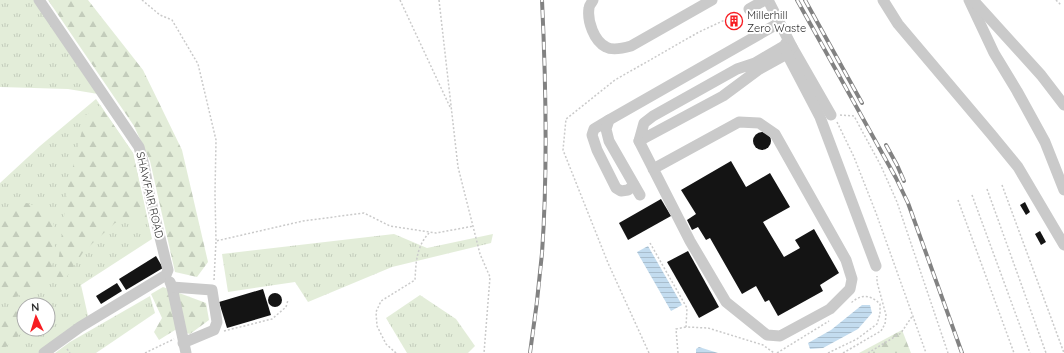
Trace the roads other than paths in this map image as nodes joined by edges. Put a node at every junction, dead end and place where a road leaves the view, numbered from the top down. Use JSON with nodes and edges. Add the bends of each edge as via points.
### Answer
{"nodes":[{"id":1,"x":39,"y":0,"type":"edge"},
{"id":2,"x":593,"y":0,"type":"edge"},
{"id":3,"x":712,"y":0,"type":"edge"},
{"id":4,"x":766,"y":0,"type":"edge"},
{"id":5,"x":883,"y":0,"type":"edge"},
{"id":6,"x":969,"y":0,"type":"edge"},
{"id":7,"x":973,"y":0,"type":"edge"},
{"id":8,"x":749,"y":9,"type":"road end"},
{"id":9,"x":779,"y":23,"type":"junction"},
{"id":10,"x":1009,"y":39,"type":"junction"},
{"id":11,"x":788,"y":47,"type":"junction"},
{"id":12,"x":994,"y":53,"type":"junction"},
{"id":13,"x":1064,"y":105,"type":"edge"},
{"id":14,"x":831,"y":115,"type":"road end"},
{"id":15,"x":609,"y":120,"type":"junction"},
{"id":16,"x":639,"y":141,"type":"junction"},
{"id":17,"x":652,"y":169,"type":"junction"},
{"id":18,"x":634,"y":185,"type":"junction"},
{"id":19,"x":1064,"y":190,"type":"edge"},
{"id":20,"x":640,"y":195,"type":"dead end"},
{"id":21,"x":1064,"y":245,"type":"edge"},
{"id":22,"x":876,"y":266,"type":"road end"},
{"id":23,"x":166,"y":275,"type":"junction"},
{"id":24,"x":172,"y":287,"type":"junction"},
{"id":25,"x":184,"y":344,"type":"edge"},
{"id":26,"x":44,"y":353,"type":"edge"}],
"edges":[{"from":1,"to":23,"type":"street","name":"SHAWFAIR ROAD","via":[[139,146],[168,270]]},
{"from":2,"to":3,"type":"street","via":[[589,7],[589,22],[597,39],[606,47],[619,49],[631,46]]},
{"from":4,"to":8,"type":"street"},
{"from":4,"to":9,"type":"street"},
{"from":5,"to":21,"type":"street","via":[[898,24],[1018,167]]},
{"from":6,"to":12,"type":"street"},
{"from":7,"to":10,"type":"street"},
{"from":9,"to":11,"type":"street"},
{"from":9,"to":15,"type":"street"},
{"from":10,"to":12,"type":"street"},
{"from":10,"to":13,"type":"street"},
{"from":11,"to":14,"type":"street"},
{"from":11,"to":16,"type":"street","via":[[724,96]]},
{"from":11,"to":16,"type":"street","via":[[737,69],[653,116],[644,123]]},
{"from":11,"to":22,"type":"street","via":[[820,117]]},
{"from":12,"to":19,"type":"street","via":[[1045,142]]},
{"from":15,"to":18,"type":"street","via":[[606,128],[609,141]]},
{"from":15,"to":18,"type":"street","via":[[594,129],[592,135],[597,150],[616,188],[621,191],[628,190]]},
{"from":16,"to":17,"type":"street"},
{"from":17,"to":17,"type":"street","via":[[726,302],[767,335],[780,336],[830,309],[850,289],[852,279],[846,260],[775,134],[759,123],[738,122]]},
{"from":18,"to":20,"type":"street"},
{"from":23,"to":24,"type":"street"},
{"from":23,"to":26,"type":"street","via":[[80,327]]},
{"from":24,"to":25,"type":"street"},
{"from":24,"to":25,"type":"street","via":[[212,290],[217,322],[214,330]]}]}
